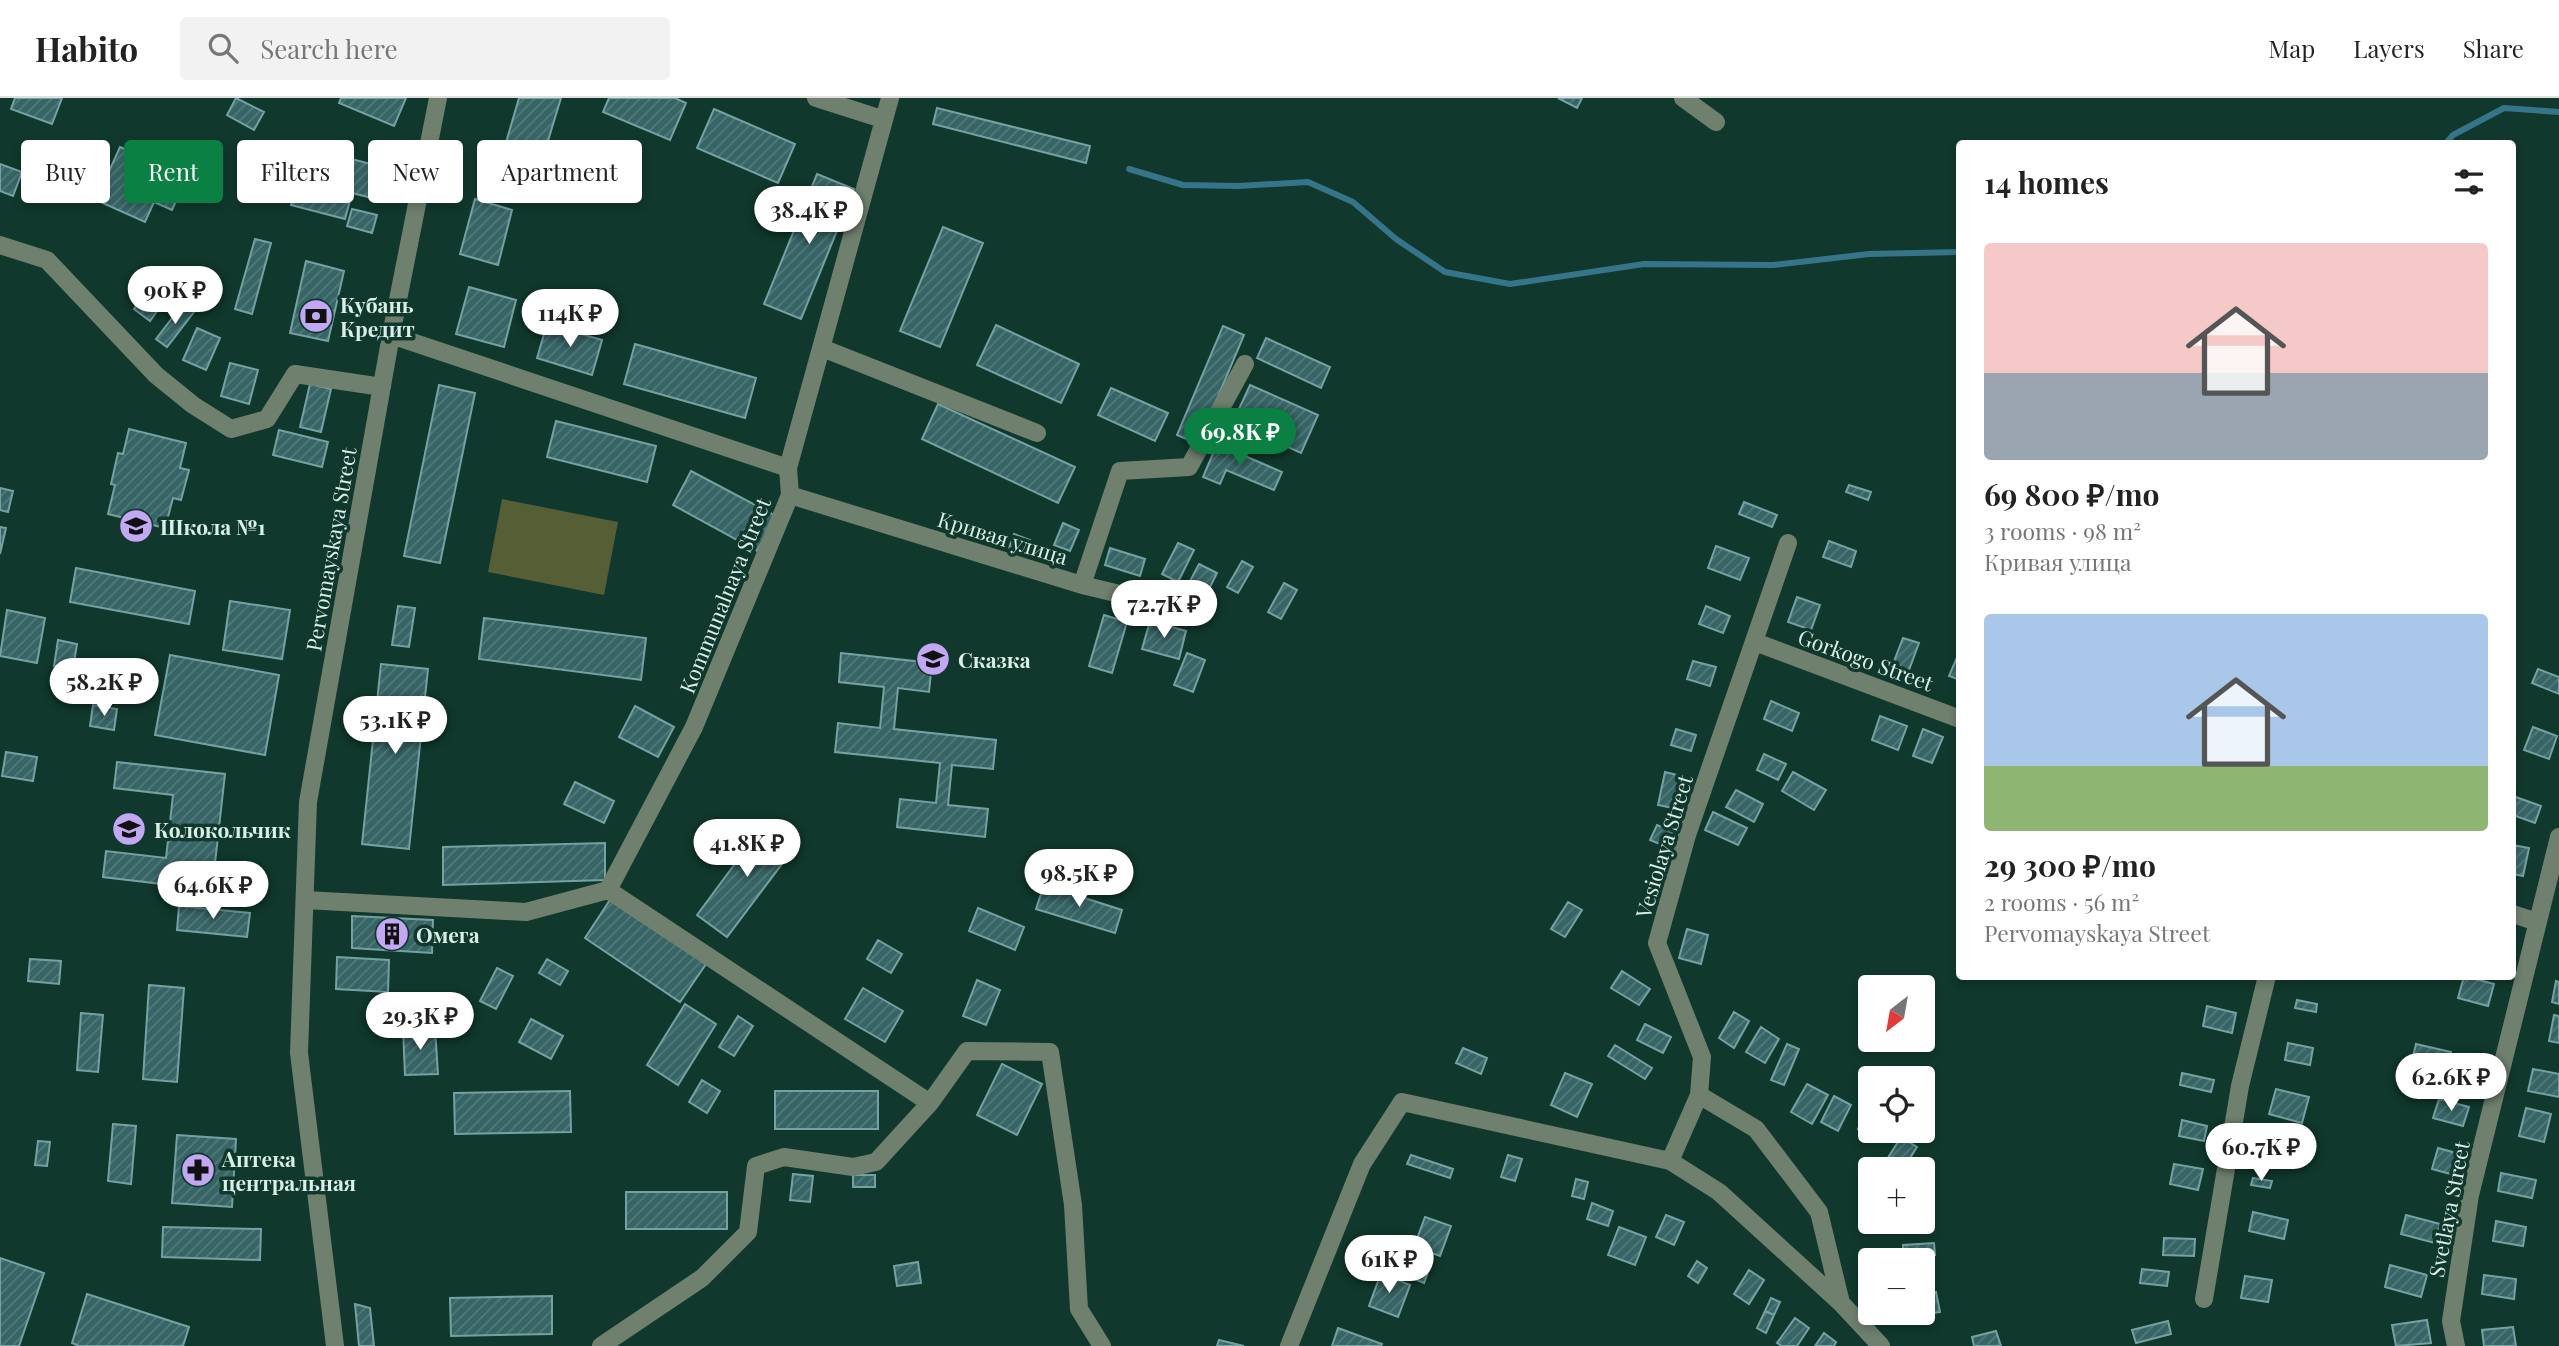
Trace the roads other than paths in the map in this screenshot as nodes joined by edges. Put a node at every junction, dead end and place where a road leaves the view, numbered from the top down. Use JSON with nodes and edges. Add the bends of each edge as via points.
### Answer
{"nodes":[{"id":1,"x":438,"y":98,"type":"edge"},
{"id":2,"x":816,"y":98,"type":"edge"},
{"id":3,"x":890,"y":98,"type":"edge"},
{"id":4,"x":1684,"y":98,"type":"edge"},
{"id":5,"x":882,"y":118,"type":"junction"},
{"id":6,"x":1716,"y":121,"type":"dead end"},
{"id":7,"x":0,"y":245,"type":"edge"},
{"id":8,"x":391,"y":335,"type":"junction"},
{"id":9,"x":822,"y":348,"type":"junction"},
{"id":10,"x":1245,"y":364,"type":"dead end"},
{"id":11,"x":382,"y":387,"type":"junction"},
{"id":12,"x":1037,"y":433,"type":"dead end"},
{"id":13,"x":788,"y":468,"type":"junction"},
{"id":14,"x":790,"y":495,"type":"junction"},
{"id":15,"x":1788,"y":543,"type":"dead end"},
{"id":16,"x":1082,"y":585,"type":"junction"},
{"id":17,"x":1204,"y":614,"type":"dead end"},
{"id":18,"x":1755,"y":642,"type":"junction"},
{"id":19,"x":1956,"y":717,"type":"edge"},
{"id":20,"x":2559,"y":838,"type":"edge"},
{"id":21,"x":608,"y":890,"type":"junction"},
{"id":22,"x":305,"y":900,"type":"junction"},
{"id":23,"x":2516,"y":916,"type":"edge"},
{"id":24,"x":2537,"y":922,"type":"junction"},
{"id":25,"x":2266,"y":980,"type":"edge"},
{"id":26,"x":1699,"y":1095,"type":"junction"},
{"id":27,"x":930,"y":1103,"type":"junction"},
{"id":28,"x":1670,"y":1161,"type":"junction"},
{"id":29,"x":2204,"y":1299,"type":"dead end"},
{"id":30,"x":1841,"y":1303,"type":"junction"},
{"id":31,"x":335,"y":1346,"type":"edge"},
{"id":32,"x":601,"y":1346,"type":"edge"},
{"id":33,"x":1102,"y":1346,"type":"edge"},
{"id":34,"x":1289,"y":1346,"type":"edge"},
{"id":35,"x":1881,"y":1346,"type":"edge"},
{"id":36,"x":2456,"y":1346,"type":"edge"}],
"edges":[{"from":1,"to":8,"type":"street","name":"Pervomayskaya Street"},
{"from":2,"to":5,"type":"street"},
{"from":3,"to":5,"type":"street","name":"Kommunalnaya Street"},
{"from":4,"to":6,"type":"street"},
{"from":5,"to":9,"type":"street","name":"Kommunalnaya Street"},
{"from":7,"to":11,"type":"street","via":[[47,260],[156,375],[231,429],[267,419],[295,374]]},
{"from":8,"to":11,"type":"street","name":"Pervomayskaya Street"},
{"from":8,"to":13,"type":"street"},
{"from":9,"to":12,"type":"street"},
{"from":9,"to":13,"type":"street","name":"Kommunalnaya Street"},
{"from":10,"to":16,"type":"street","via":[[1189,467],[1120,471]]},
{"from":11,"to":22,"type":"street","name":"Pervomayskaya Street","via":[[308,802]]},
{"from":13,"to":14,"type":"street","name":"Kommunalnaya Street"},
{"from":14,"to":16,"type":"street","name":"Кривая улица"},
{"from":14,"to":21,"type":"street","name":"Kommunalnaya Street","via":[[694,727]]},
{"from":15,"to":18,"type":"street","name":"Vesiolaya Street"},
{"from":16,"to":17,"type":"street","name":"Кривая улица"},
{"from":18,"to":19,"type":"street","name":"Gorkogo Street"},
{"from":18,"to":26,"type":"street","name":"Vesiolaya Street","via":[[1687,835],[1657,943],[1702,1057]]},
{"from":20,"to":24,"type":"street","name":"Svetlaya Street"},
{"from":21,"to":22,"type":"street","via":[[526,912]]},
{"from":21,"to":27,"type":"street"},
{"from":22,"to":31,"type":"street","name":"Pervomayskaya Street","via":[[299,1053]]},
{"from":23,"to":24,"type":"street"},
{"from":24,"to":36,"type":"street","name":"Svetlaya Street","via":[[2470,1195],[2451,1321]]},
{"from":25,"to":29,"type":"street","via":[[2241,1086]]},
{"from":26,"to":28,"type":"street","name":"Vesiolaya Street"},
{"from":26,"to":30,"type":"street","via":[[1756,1129],[1819,1212]]},
{"from":27,"to":32,"type":"street","via":[[876,1162],[853,1167],[784,1157],[757,1167],[748,1231],[702,1278]]},
{"from":27,"to":33,"type":"street","via":[[967,1051],[1050,1052],[1073,1205],[1079,1309]]},
{"from":28,"to":30,"type":"street","via":[[1719,1192]]},
{"from":28,"to":34,"type":"street","via":[[1402,1102],[1362,1164]]},
{"from":30,"to":35,"type":"street"}]}
